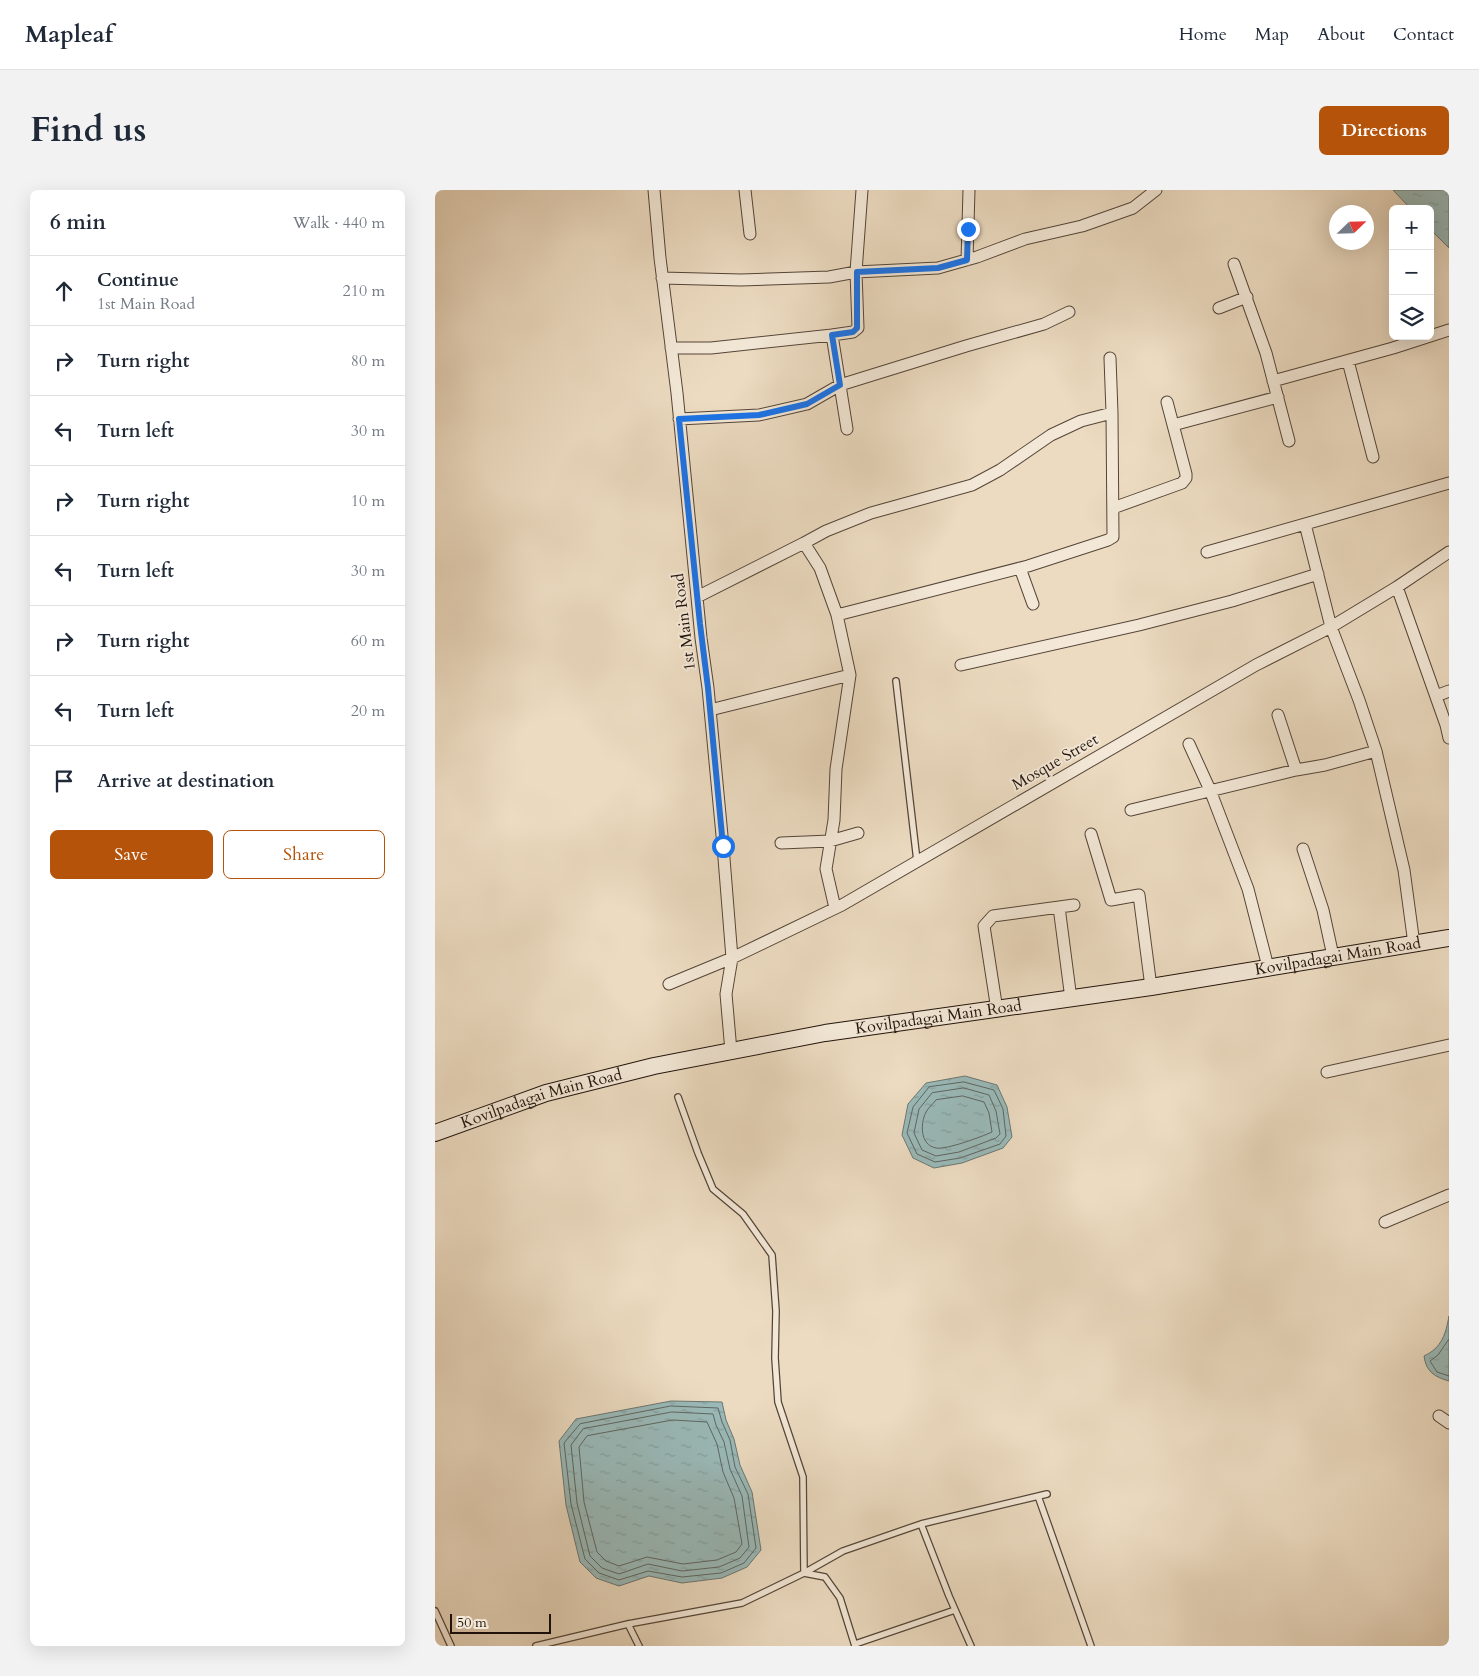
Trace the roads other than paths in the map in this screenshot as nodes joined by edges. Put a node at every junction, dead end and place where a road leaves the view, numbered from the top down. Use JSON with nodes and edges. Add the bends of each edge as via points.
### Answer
{"nodes":[{"id":1,"x":653,"y":190,"type":"edge"},
{"id":2,"x":745,"y":190,"type":"edge"},
{"id":3,"x":862,"y":190,"type":"edge"},
{"id":4,"x":969,"y":190,"type":"edge"},
{"id":5,"x":1156,"y":190,"type":"edge"},
{"id":6,"x":750,"y":234,"type":"dead end"},
{"id":7,"x":967,"y":260,"type":"junction"},
{"id":8,"x":1234,"y":264,"type":"dead end"},
{"id":9,"x":857,"y":272,"type":"junction"},
{"id":10,"x":662,"y":278,"type":"junction"},
{"id":11,"x":1247,"y":298,"type":"junction"},
{"id":12,"x":1219,"y":308,"type":"dead end"},
{"id":13,"x":1069,"y":312,"type":"dead end"},
{"id":14,"x":1449,"y":330,"type":"edge"},
{"id":15,"x":832,"y":335,"type":"junction"},
{"id":16,"x":671,"y":348,"type":"junction"},
{"id":17,"x":1110,"y":358,"type":"dead end"},
{"id":18,"x":1348,"y":361,"type":"junction"},
{"id":19,"x":1273,"y":381,"type":"junction"},
{"id":20,"x":840,"y":385,"type":"junction"},
{"id":21,"x":1278,"y":397,"type":"junction"},
{"id":22,"x":1167,"y":402,"type":"dead end"},
{"id":23,"x":1112,"y":413,"type":"junction"},
{"id":24,"x":679,"y":419,"type":"junction"},
{"id":25,"x":1173,"y":425,"type":"junction"},
{"id":26,"x":847,"y":429,"type":"dead end"},
{"id":27,"x":1289,"y":441,"type":"dead end"},
{"id":28,"x":1373,"y":457,"type":"dead end"},
{"id":29,"x":1449,"y":483,"type":"edge"},
{"id":30,"x":1113,"y":508,"type":"junction"},
{"id":31,"x":1305,"y":524,"type":"junction"},
{"id":32,"x":804,"y":543,"type":"junction"},
{"id":33,"x":1207,"y":552,"type":"dead end"},
{"id":34,"x":1449,"y":552,"type":"edge"},
{"id":35,"x":1020,"y":568,"type":"junction"},
{"id":36,"x":1318,"y":574,"type":"junction"},
{"id":37,"x":1397,"y":587,"type":"junction"},
{"id":38,"x":697,"y":597,"type":"junction"},
{"id":39,"x":1033,"y":604,"type":"dead end"},
{"id":40,"x":837,"y":615,"type":"junction"},
{"id":41,"x":1331,"y":627,"type":"junction"},
{"id":42,"x":961,"y":666,"type":"dead end"},
{"id":43,"x":850,"y":675,"type":"junction"},
{"id":44,"x":896,"y":681,"type":"dead end"},
{"id":45,"x":1449,"y":691,"type":"edge"},
{"id":46,"x":1436,"y":696,"type":"junction"},
{"id":47,"x":710,"y":710,"type":"junction"},
{"id":48,"x":1278,"y":716,"type":"dead end"},
{"id":49,"x":1449,"y":738,"type":"edge"},
{"id":50,"x":1189,"y":744,"type":"dead end"},
{"id":51,"x":1376,"y":751,"type":"junction"},
{"id":52,"x":1296,"y":770,"type":"junction"},
{"id":53,"x":1210,"y":790,"type":"junction"},
{"id":54,"x":1131,"y":810,"type":"dead end"},
{"id":55,"x":858,"y":834,"type":"dead end"},
{"id":56,"x":1091,"y":834,"type":"dead end"},
{"id":57,"x":831,"y":841,"type":"junction"},
{"id":58,"x":781,"y":843,"type":"dead end"},
{"id":59,"x":1303,"y":849,"type":"dead end"},
{"id":60,"x":917,"y":861,"type":"junction"},
{"id":61,"x":1074,"y":904,"type":"dead end"},
{"id":62,"x":1059,"y":907,"type":"junction"},
{"id":63,"x":835,"y":908,"type":"junction"},
{"id":64,"x":1449,"y":938,"type":"edge"},
{"id":65,"x":1414,"y":944,"type":"junction"},
{"id":66,"x":1333,"y":956,"type":"junction"},
{"id":67,"x":732,"y":958,"type":"junction"},
{"id":68,"x":1268,"y":967,"type":"junction"},
{"id":69,"x":669,"y":984,"type":"dead end"},
{"id":70,"x":1151,"y":987,"type":"junction"},
{"id":71,"x":1071,"y":999,"type":"junction"},
{"id":72,"x":997,"y":1010,"type":"junction"},
{"id":73,"x":1449,"y":1045,"type":"edge"},
{"id":74,"x":731,"y":1051,"type":"junction"},
{"id":75,"x":1327,"y":1072,"type":"dead end"},
{"id":76,"x":677,"y":1097,"type":"dead end"},
{"id":77,"x":435,"y":1133,"type":"edge"},
{"id":78,"x":1449,"y":1194,"type":"edge"},
{"id":79,"x":1385,"y":1222,"type":"dead end"},
{"id":80,"x":1439,"y":1416,"type":"dead end"},
{"id":81,"x":1449,"y":1423,"type":"edge"},
{"id":82,"x":1047,"y":1494,"type":"dead end"},
{"id":83,"x":1038,"y":1496,"type":"junction"},
{"id":84,"x":921,"y":1524,"type":"junction"},
{"id":85,"x":804,"y":1573,"type":"junction"},
{"id":86,"x":955,"y":1610,"type":"junction"},
{"id":87,"x":435,"y":1611,"type":"edge"},
{"id":88,"x":628,"y":1624,"type":"junction"},
{"id":89,"x":855,"y":1645,"type":"edge"},
{"id":90,"x":451,"y":1646,"type":"edge"},
{"id":91,"x":536,"y":1646,"type":"edge"},
{"id":92,"x":639,"y":1646,"type":"edge"},
{"id":93,"x":971,"y":1646,"type":"edge"},
{"id":94,"x":1091,"y":1646,"type":"edge"}],
"edges":[{"from":1,"to":10,"type":"street","name":"1st Main Road"},
{"from":2,"to":6,"type":"street"},
{"from":3,"to":9,"type":"street"},
{"from":4,"to":7,"type":"street"},
{"from":5,"to":7,"type":"street","via":[[1133,208],[1082,226],[1025,239]]},
{"from":7,"to":9,"type":"street","via":[[938,268]]},
{"from":8,"to":11,"type":"street"},
{"from":9,"to":10,"type":"street","via":[[829,277],[741,280]]},
{"from":9,"to":15,"type":"street","via":[[857,328],[853,332]]},
{"from":10,"to":16,"type":"street","name":"1st Main Road"},
{"from":11,"to":12,"type":"street"},
{"from":11,"to":19,"type":"street"},
{"from":13,"to":20,"type":"street","via":[[1043,324]]},
{"from":14,"to":18,"type":"street"},
{"from":15,"to":16,"type":"street","via":[[711,348]]},
{"from":15,"to":20,"type":"street"},
{"from":16,"to":24,"type":"street","name":"1st Main Road"},
{"from":17,"to":23,"type":"street"},
{"from":18,"to":19,"type":"street"},
{"from":18,"to":28,"type":"street"},
{"from":19,"to":21,"type":"street"},
{"from":20,"to":24,"type":"street","via":[[807,404],[759,415]]},
{"from":20,"to":26,"type":"street"},
{"from":21,"to":25,"type":"street"},
{"from":21,"to":27,"type":"street"},
{"from":22,"to":25,"type":"street"},
{"from":23,"to":30,"type":"street"},
{"from":23,"to":32,"type":"street","via":[[1051,435],[972,485],[871,513]]},
{"from":24,"to":38,"type":"street","name":"1st Main Road"},
{"from":25,"to":30,"type":"street","via":[[1185,481]]},
{"from":29,"to":31,"type":"street"},
{"from":30,"to":35,"type":"street","via":[[1114,532],[1109,540]]},
{"from":31,"to":33,"type":"street"},
{"from":31,"to":36,"type":"street"},
{"from":32,"to":38,"type":"street"},
{"from":32,"to":40,"type":"street","via":[[819,568]]},
{"from":34,"to":37,"type":"street","name":"Mosque Street"},
{"from":35,"to":39,"type":"street"},
{"from":35,"to":40,"type":"street"},
{"from":36,"to":41,"type":"street"},
{"from":36,"to":42,"type":"street","via":[[1148,623]]},
{"from":37,"to":41,"type":"street","name":"Mosque Street"},
{"from":37,"to":46,"type":"street"},
{"from":38,"to":47,"type":"street","name":"1st Main Road"},
{"from":40,"to":43,"type":"street"},
{"from":41,"to":51,"type":"street"},
{"from":41,"to":60,"type":"street","name":"Mosque Street","via":[[1256,665]]},
{"from":43,"to":47,"type":"street"},
{"from":43,"to":57,"type":"street","via":[[836,769]]},
{"from":44,"to":60,"type":"lane"},
{"from":45,"to":46,"type":"street"},
{"from":46,"to":49,"type":"street"},
{"from":47,"to":67,"type":"street","name":"1st Main Road"},
{"from":48,"to":52,"type":"street"},
{"from":50,"to":53,"type":"street"},
{"from":51,"to":52,"type":"street"},
{"from":51,"to":65,"type":"street","via":[[1404,870]]},
{"from":52,"to":53,"type":"street"},
{"from":53,"to":54,"type":"street"},
{"from":53,"to":68,"type":"street","via":[[1248,889]]},
{"from":55,"to":57,"type":"street"},
{"from":56,"to":70,"type":"street","via":[[1111,900],[1139,895]]},
{"from":57,"to":58,"type":"street"},
{"from":57,"to":63,"type":"street","via":[[826,868]]},
{"from":59,"to":66,"type":"street","via":[[1323,910]]},
{"from":60,"to":63,"type":"street","name":"Mosque Street"},
{"from":61,"to":62,"type":"street"},
{"from":62,"to":71,"type":"street"},
{"from":62,"to":72,"type":"street","via":[[988,919],[984,926]]},
{"from":63,"to":67,"type":"street","name":"Mosque Street"},
{"from":64,"to":65,"type":"main road","name":"Kovilpadagai Main Road"},
{"from":65,"to":66,"type":"main road","name":"Kovilpadagai Main Road"},
{"from":66,"to":68,"type":"main road","name":"Kovilpadagai Main Road"},
{"from":67,"to":69,"type":"street","name":"Mosque Street"},
{"from":67,"to":74,"type":"street","name":"1st Main Road","via":[[726,994]]},
{"from":68,"to":70,"type":"main road","name":"Kovilpadagai Main Road"},
{"from":70,"to":71,"type":"main road","name":"Kovilpadagai Main Road"},
{"from":71,"to":72,"type":"main road","name":"Kovilpadagai Main Road"},
{"from":72,"to":74,"type":"main road","name":"Kovilpadagai Main Road","via":[[825,1033]]},
{"from":73,"to":75,"type":"street"},
{"from":74,"to":77,"type":"main road","name":"Kovilpadagai Main Road","via":[[546,1093]]},
{"from":76,"to":85,"type":"lane","via":[[713,1190],[743,1214],[772,1255],[778,1402],[803,1477]]},
{"from":78,"to":79,"type":"street"},
{"from":80,"to":81,"type":"street"},
{"from":82,"to":83,"type":"lane"},
{"from":83,"to":84,"type":"lane"},
{"from":83,"to":94,"type":"lane"},
{"from":84,"to":85,"type":"lane","via":[[843,1551]]},
{"from":84,"to":86,"type":"lane"},
{"from":85,"to":88,"type":"lane","via":[[742,1603]]},
{"from":85,"to":89,"type":"lane","via":[[825,1577],[839,1598]]},
{"from":86,"to":89,"type":"lane"},
{"from":86,"to":93,"type":"lane"},
{"from":87,"to":90,"type":"lane"},
{"from":88,"to":91,"type":"lane"},
{"from":88,"to":92,"type":"lane"}]}
